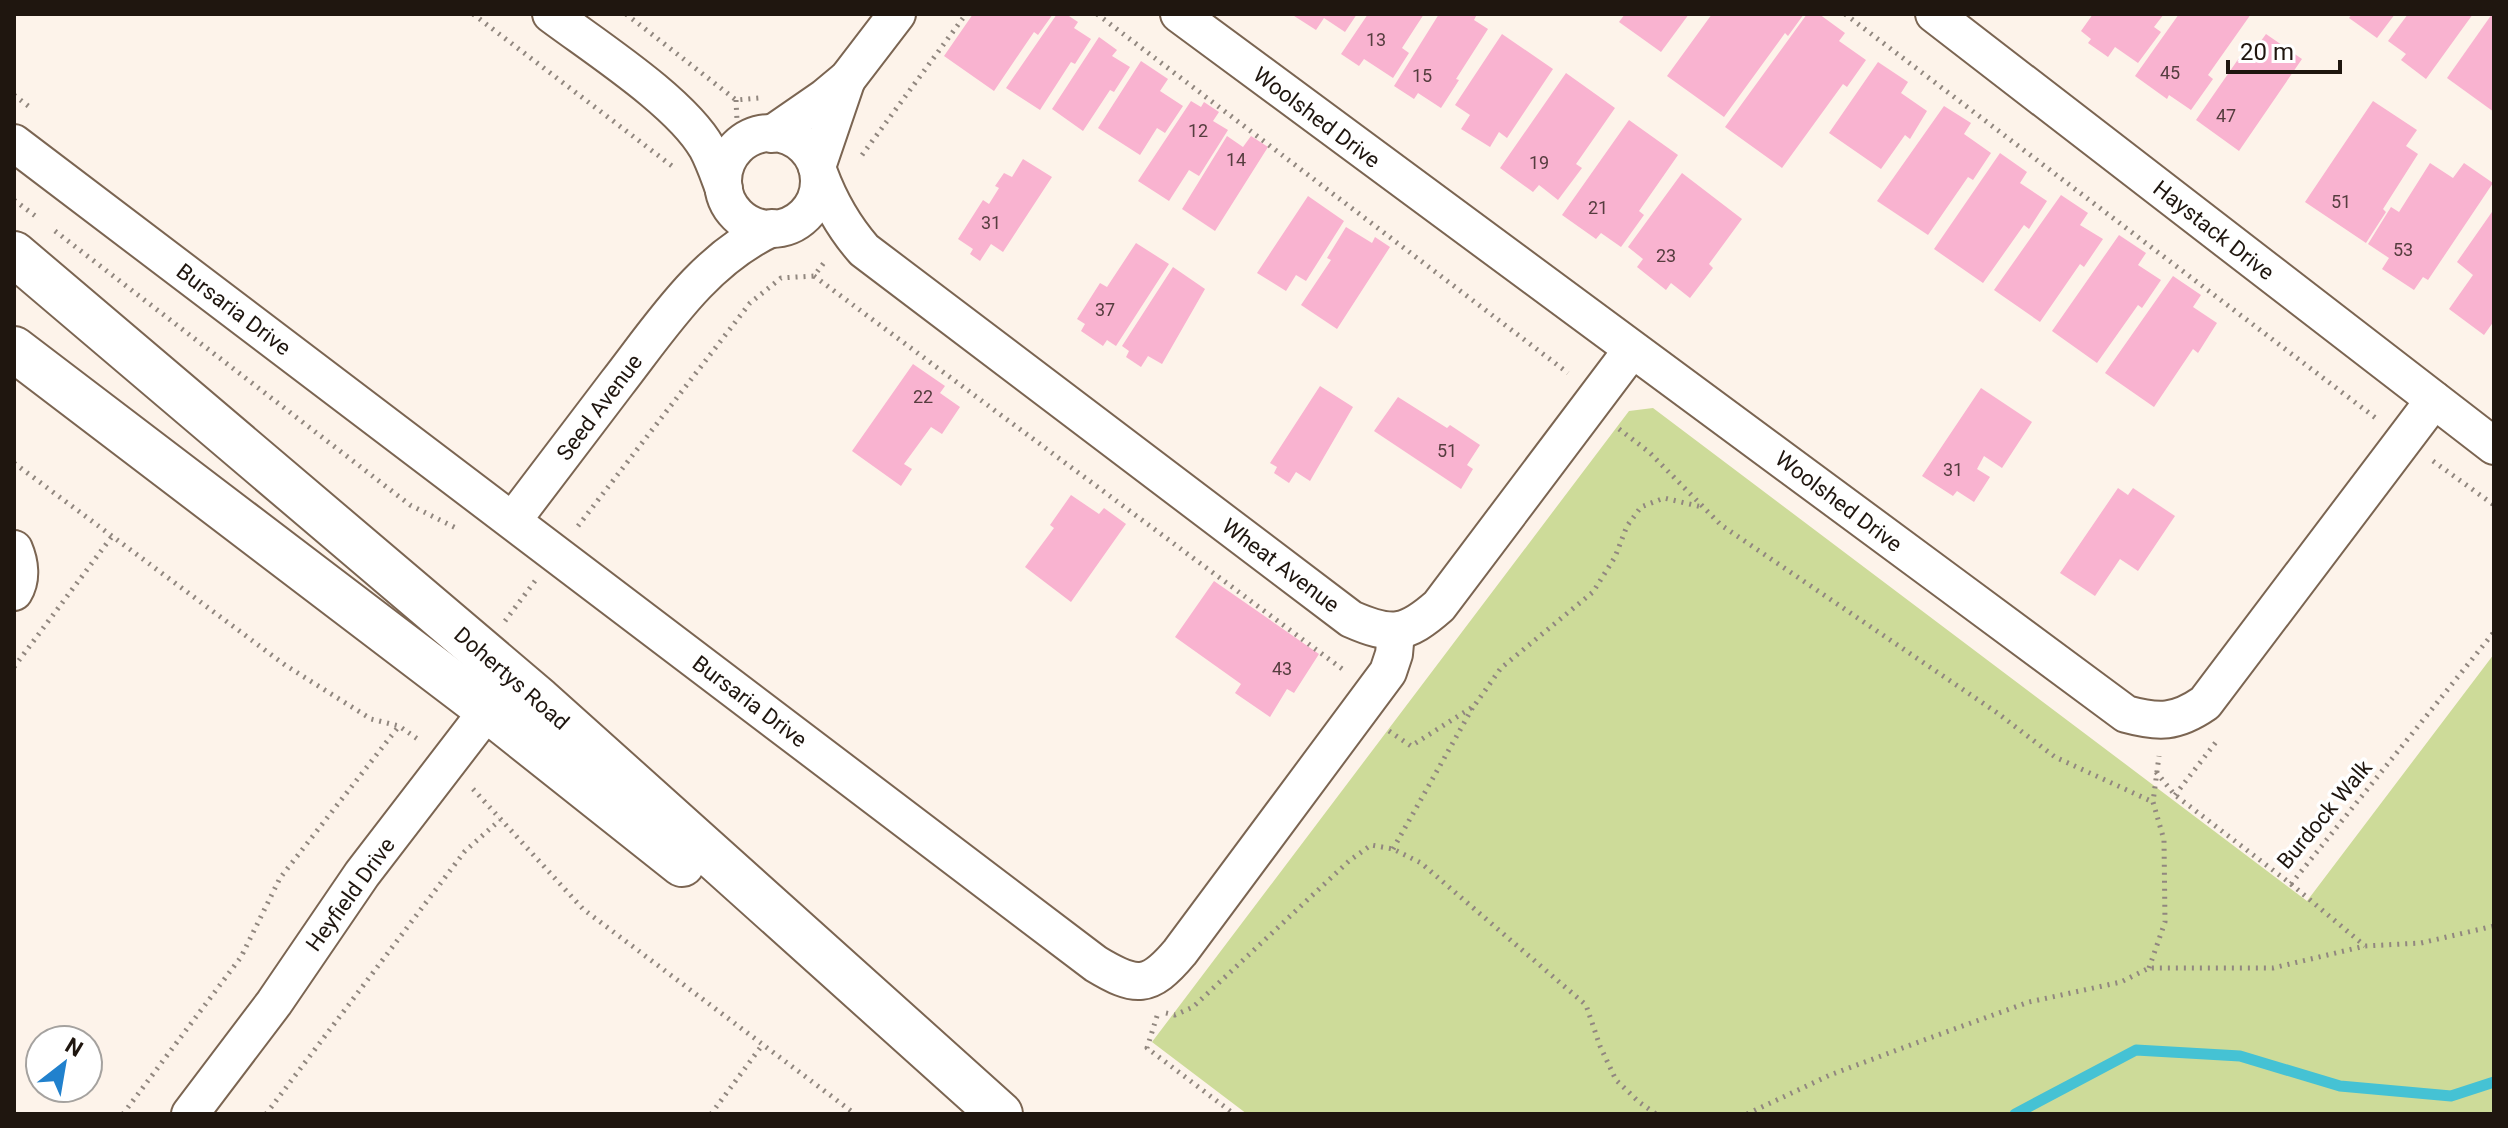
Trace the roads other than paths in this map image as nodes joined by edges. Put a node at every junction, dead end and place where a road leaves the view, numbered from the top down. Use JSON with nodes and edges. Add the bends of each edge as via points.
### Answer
{"nodes":[{"id":1,"x":551,"y":14,"type":"edge"},
{"id":2,"x":897,"y":14,"type":"edge"},
{"id":3,"x":1179,"y":14,"type":"edge"},
{"id":4,"x":1934,"y":14,"type":"edge"},
{"id":5,"x":848,"y":78,"type":"junction"},
{"id":6,"x":657,"y":94,"type":"junction"},
{"id":7,"x":768,"y":134,"type":"junction"},
{"id":8,"x":14,"y":143,"type":"edge"},
{"id":9,"x":818,"y":170,"type":"junction"},
{"id":10,"x":726,"y":193,"type":"junction"},
{"id":11,"x":776,"y":228,"type":"junction"},
{"id":12,"x":14,"y":254,"type":"edge"},
{"id":13,"x":877,"y":260,"type":"junction"},
{"id":14,"x":685,"y":295,"type":"junction"},
{"id":15,"x":14,"y":349,"type":"edge"},
{"id":16,"x":1631,"y":351,"type":"junction"},
{"id":17,"x":2434,"y":400,"type":"junction"},
{"id":18,"x":2494,"y":446,"type":"edge"},
{"id":19,"x":513,"y":520,"type":"junction"},
{"id":20,"x":14,"y":549,"type":"edge"},
{"id":21,"x":14,"y":592,"type":"edge"},
{"id":22,"x":1396,"y":632,"type":"junction"},
{"id":23,"x":500,"y":693,"type":"junction"},
{"id":24,"x":190,"y":1114,"type":"edge"},
{"id":25,"x":999,"y":1114,"type":"edge"}],
"edges":[{"from":1,"to":6,"type":"street"},
{"from":2,"to":5,"type":"street"},
{"from":3,"to":16,"type":"street","name":"Woolshed Drive"},
{"from":4,"to":17,"type":"street","name":"Haystack Drive"},
{"from":5,"to":7,"type":"street"},
{"from":5,"to":9,"type":"street"},
{"from":6,"to":7,"type":"street","via":[[700,115]]},
{"from":6,"to":10,"type":"street","via":[[707,148]]},
{"from":7,"to":9,"type":"street","via":[[793,138]]},
{"from":7,"to":10,"type":"street","via":[[749,138],[728,160]]},
{"from":8,"to":19,"type":"street","name":"Bursaria Drive"},
{"from":9,"to":11,"type":"street","via":[[819,188],[806,215]]},
{"from":9,"to":13,"type":"street","name":"Wheat Avenue","via":[[846,229]]},
{"from":10,"to":11,"type":"street","via":[[750,224]]},
{"from":10,"to":14,"type":"street","name":"Seed Avenue","via":[[708,252]]},
{"from":11,"to":13,"type":"street","name":"Wheat Avenue","via":[[816,234]]},
{"from":11,"to":14,"type":"street","name":"Seed Avenue","via":[[751,238]]},
{"from":12,"to":23,"type":"main road","name":"Dohertys Road"},
{"from":13,"to":22,"type":"street","name":"Wheat Avenue","via":[[1351,619]]},
{"from":14,"to":19,"type":"street","name":"Seed Avenue"},
{"from":15,"to":23,"type":"main road","name":"Dohertys Road"},
{"from":16,"to":17,"type":"street","name":"Woolshed Drive","via":[[2126,714],[2150,720],[2189,714],[2205,703]]},
{"from":16,"to":22,"type":"street","via":[[1439,606],[1418,624]]},
{"from":17,"to":18,"type":"street","name":"Haystack Drive"},
{"from":19,"to":22,"type":"street","name":"Bursaria Drive","via":[[1084,954],[1120,978],[1141,981],[1161,975],[1362,708],[1388,672]]},
{"from":20,"to":21,"type":"street","via":[[19,583]]},
{"from":23,"to":24,"type":"street","name":"Heyfield Drive"},
{"from":23,"to":25,"type":"main road","name":"Dohertys Road"}]}
